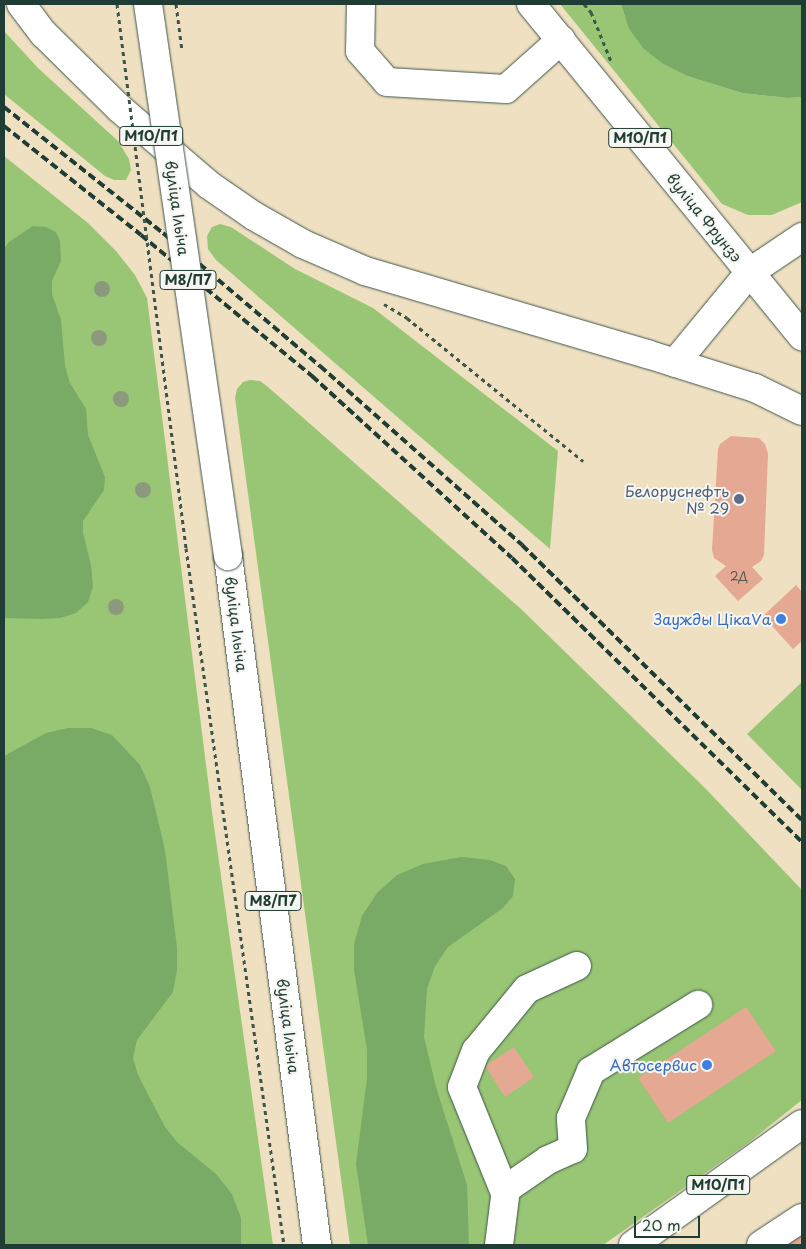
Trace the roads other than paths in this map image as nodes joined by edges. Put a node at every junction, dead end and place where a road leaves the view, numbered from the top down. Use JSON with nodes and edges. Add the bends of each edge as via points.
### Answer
{"nodes":[{"id":1,"x":21,"y":4,"type":"edge"},
{"id":2,"x":148,"y":4,"type":"edge"},
{"id":3,"x":361,"y":4,"type":"edge"},
{"id":4,"x":531,"y":4,"type":"edge"},
{"id":5,"x":560,"y":40,"type":"junction"},
{"id":6,"x":802,"y":237,"type":"edge"},
{"id":7,"x":750,"y":272,"type":"junction"},
{"id":8,"x":802,"y":336,"type":"edge"},
{"id":9,"x":675,"y":363,"type":"junction"},
{"id":10,"x":802,"y":411,"type":"edge"},
{"id":11,"x":578,"y":966,"type":"dead end"},
{"id":12,"x":698,"y":1005,"type":"dead end"},
{"id":13,"x":802,"y":1124,"type":"edge"},
{"id":14,"x":505,"y":1193,"type":"junction"},
{"id":15,"x":802,"y":1218,"type":"edge"},
{"id":16,"x":317,"y":1245,"type":"edge"},
{"id":17,"x":499,"y":1245,"type":"edge"},
{"id":18,"x":633,"y":1245,"type":"edge"},
{"id":19,"x":761,"y":1245,"type":"edge"}],
"edges":[{"from":1,"to":9,"type":"main road","number":"М10/П1","via":[[44,34],[119,108],[209,185],[302,244],[365,271]]},
{"from":2,"to":16,"type":"main road","name":"вуліца Ільіча","number":"М8/П7","bridge":true,"via":[[228,556]]},
{"from":3,"to":5,"type":"main road","via":[[360,51],[387,82],[506,89]]},
{"from":4,"to":5,"type":"main road","name":"вуліца Фрунзэ","number":"М10/П1"},
{"from":5,"to":7,"type":"main road","name":"вуліца Фрунзэ","number":"М10/П1"},
{"from":6,"to":7,"type":"main road"},
{"from":7,"to":8,"type":"main road","name":"вуліца Фрунзэ","number":"М10/П1"},
{"from":7,"to":9,"type":"main road"},
{"from":9,"to":10,"type":"main road","number":"М10/П1","via":[[755,388]]},
{"from":11,"to":14,"type":"main road","via":[[527,989],[476,1052],[462,1087]]},
{"from":12,"to":14,"type":"main road","via":[[591,1071],[570,1118],[573,1149],[548,1160],[506,1189]]},
{"from":13,"to":18,"type":"main road","number":"М10/П1"},
{"from":14,"to":17,"type":"main road"},
{"from":15,"to":19,"type":"main road"}]}
